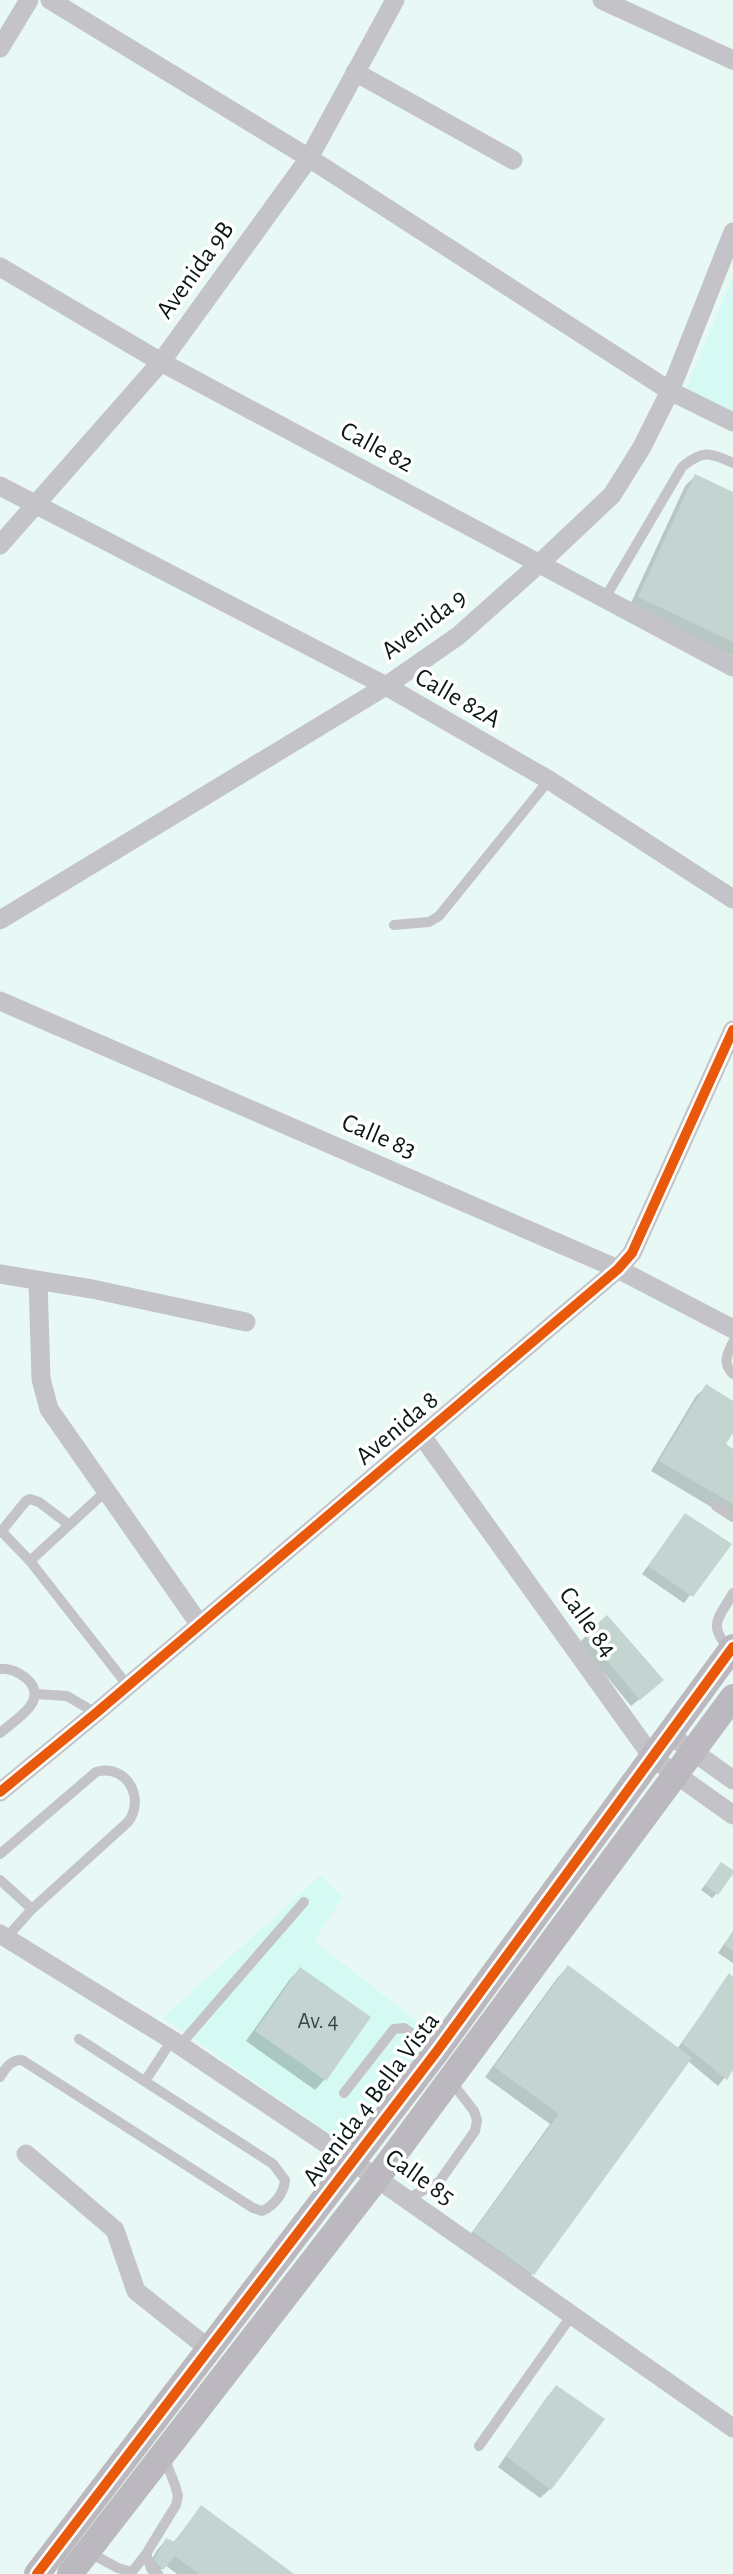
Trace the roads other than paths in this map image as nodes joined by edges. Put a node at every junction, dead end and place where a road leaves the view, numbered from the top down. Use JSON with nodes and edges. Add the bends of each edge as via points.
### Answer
{"nodes":[{"id":1,"x":29,"y":0,"type":"edge"},
{"id":2,"x":50,"y":0,"type":"edge"},
{"id":3,"x":394,"y":0,"type":"edge"},
{"id":4,"x":602,"y":0,"type":"edge"},
{"id":5,"x":0,"y":48,"type":"edge"},
{"id":6,"x":733,"y":60,"type":"edge"},
{"id":7,"x":355,"y":72,"type":"junction"},
{"id":8,"x":309,"y":158,"type":"junction"},
{"id":9,"x":513,"y":160,"type":"dead end"},
{"id":10,"x":733,"y":232,"type":"edge"},
{"id":11,"x":0,"y":267,"type":"edge"},
{"id":12,"x":160,"y":362,"type":"junction"},
{"id":13,"x":670,"y":391,"type":"junction"},
{"id":14,"x":733,"y":422,"type":"edge"},
{"id":15,"x":733,"y":463,"type":"edge"},
{"id":16,"x":0,"y":486,"type":"edge"},
{"id":17,"x":35,"y":502,"type":"junction"},
{"id":18,"x":0,"y":545,"type":"edge"},
{"id":19,"x":540,"y":564,"type":"junction"},
{"id":20,"x":605,"y":598,"type":"junction"},
{"id":21,"x":733,"y":667,"type":"edge"},
{"id":22,"x":386,"y":686,"type":"junction"},
{"id":23,"x":549,"y":780,"type":"junction"},
{"id":24,"x":733,"y":899,"type":"edge"},
{"id":25,"x":0,"y":920,"type":"edge"},
{"id":26,"x":394,"y":925,"type":"dead end"},
{"id":27,"x":0,"y":1001,"type":"edge"},
{"id":28,"x":733,"y":1030,"type":"edge"},
{"id":29,"x":618,"y":1269,"type":"junction"},
{"id":30,"x":0,"y":1274,"type":"edge"},
{"id":31,"x":38,"y":1280,"type":"junction"},
{"id":32,"x":246,"y":1322,"type":"dead end"},
{"id":33,"x":733,"y":1329,"type":"edge"},
{"id":34,"x":733,"y":1342,"type":"edge"},
{"id":35,"x":733,"y":1374,"type":"edge"},
{"id":36,"x":422,"y":1436,"type":"junction"},
{"id":37,"x":106,"y":1491,"type":"junction"},
{"id":38,"x":716,"y":1506,"type":"dead end"},
{"id":39,"x":733,"y":1517,"type":"edge"},
{"id":40,"x":68,"y":1524,"type":"junction"},
{"id":41,"x":30,"y":1561,"type":"junction"},
{"id":42,"x":733,"y":1594,"type":"edge"},
{"id":43,"x":200,"y":1625,"type":"junction"},
{"id":44,"x":732,"y":1648,"type":"edge"},
{"id":45,"x":0,"y":1670,"type":"edge"},
{"id":46,"x":128,"y":1686,"type":"junction"},
{"id":47,"x":36,"y":1694,"type":"junction"},
{"id":48,"x":733,"y":1697,"type":"edge"},
{"id":49,"x":96,"y":1713,"type":"junction"},
{"id":50,"x":0,"y":1733,"type":"edge"},
{"id":51,"x":670,"y":1735,"type":"junction"},
{"id":52,"x":694,"y":1752,"type":"junction"},
{"id":53,"x":653,"y":1758,"type":"junction"},
{"id":54,"x":675,"y":1776,"type":"junction"},
{"id":55,"x":733,"y":1780,"type":"edge"},
{"id":56,"x":0,"y":1792,"type":"edge"},
{"id":57,"x":733,"y":1815,"type":"edge"},
{"id":58,"x":0,"y":1854,"type":"edge"},
{"id":59,"x":0,"y":1880,"type":"edge"},
{"id":60,"x":304,"y":1902,"type":"dead end"},
{"id":61,"x":32,"y":1909,"type":"junction"},
{"id":62,"x":3,"y":1936,"type":"edge"},
{"id":63,"x":79,"y":2039,"type":"dead end"},
{"id":64,"x":176,"y":2043,"type":"junction"},
{"id":65,"x":437,"y":2051,"type":"junction"},
{"id":66,"x":0,"y":2077,"type":"edge"},
{"id":67,"x":450,"y":2080,"type":"junction"},
{"id":68,"x":145,"y":2081,"type":"junction"},
{"id":69,"x":344,"y":2093,"type":"dead end"},
{"id":70,"x":26,"y":2154,"type":"dead end"},
{"id":71,"x":352,"y":2161,"type":"junction"},
{"id":72,"x":377,"y":2178,"type":"junction"},
{"id":73,"x":407,"y":2199,"type":"junction"},
{"id":74,"x":572,"y":2315,"type":"junction"},
{"id":75,"x":209,"y":2349,"type":"junction"},
{"id":76,"x":733,"y":2428,"type":"edge"},
{"id":77,"x":479,"y":2446,"type":"dead end"},
{"id":78,"x":163,"y":2454,"type":"junction"},
{"id":79,"x":87,"y":2552,"type":"junction"},
{"id":80,"x":146,"y":2554,"type":"junction"},
{"id":81,"x":132,"y":2573,"type":"edge"},
{"id":82,"x":37,"y":2574,"type":"edge"},
{"id":83,"x":70,"y":2574,"type":"edge"},
{"id":84,"x":158,"y":2574,"type":"edge"}],
"edges":[{"from":1,"to":5,"type":"street"},
{"from":2,"to":8,"type":"street"},
{"from":3,"to":7,"type":"street","name":"Avenida 9B"},
{"from":4,"to":6,"type":"street"},
{"from":7,"to":8,"type":"street","name":"Avenida 9B"},
{"from":7,"to":9,"type":"street"},
{"from":8,"to":12,"type":"street","name":"Avenida 9B"},
{"from":8,"to":13,"type":"street"},
{"from":10,"to":13,"type":"street","name":"Avenida 9"},
{"from":11,"to":12,"type":"street","name":"Calle 82"},
{"from":12,"to":17,"type":"street","name":"Avenida 9B"},
{"from":12,"to":19,"type":"street","name":"Calle 82"},
{"from":13,"to":14,"type":"street"},
{"from":13,"to":19,"type":"street","name":"Avenida 9","via":[[612,495]]},
{"from":15,"to":20,"type":"lane","via":[[704,454],[682,467]]},
{"from":16,"to":17,"type":"street","name":"Calle 82A"},
{"from":17,"to":18,"type":"street","name":"Avenida 9B"},
{"from":17,"to":22,"type":"street","name":"Calle 82A"},
{"from":19,"to":20,"type":"street","name":"Calle 82"},
{"from":19,"to":22,"type":"street","name":"Avenida 9","via":[[458,636]]},
{"from":20,"to":21,"type":"street","name":"Calle 82"},
{"from":22,"to":23,"type":"street","name":"Calle 82A"},
{"from":22,"to":25,"type":"street","name":"Avenida 9"},
{"from":23,"to":24,"type":"street","name":"Calle 82A"},
{"from":23,"to":26,"type":"lane","via":[[439,916],[429,922]]},
{"from":27,"to":29,"type":"street","name":"Calle 83"},
{"from":28,"to":29,"type":"street","name":"Avenida 8","via":[[632,1253]]},
{"from":29,"to":33,"type":"street","name":"Calle 83"},
{"from":29,"to":36,"type":"street","name":"Avenida 8"},
{"from":30,"to":31,"type":"street"},
{"from":31,"to":32,"type":"street"},
{"from":31,"to":37,"type":"street","via":[[43,1394]]},
{"from":34,"to":35,"type":"lane","via":[[725,1359]]},
{"from":36,"to":43,"type":"street","name":"Avenida 8"},
{"from":36,"to":53,"type":"street","name":"Calle 84"},
{"from":37,"to":40,"type":"lane"},
{"from":37,"to":43,"type":"street"},
{"from":38,"to":39,"type":"lane"},
{"from":40,"to":41,"type":"lane"},
{"from":40,"to":41,"type":"lane","via":[[38,1502],[26,1501],[3,1533]]},
{"from":41,"to":46,"type":"lane"},
{"from":42,"to":44,"type":"lane","via":[[716,1625],[717,1636]]},
{"from":43,"to":46,"type":"street","name":"Avenida 8"},
{"from":44,"to":51,"type":"street","name":"Avenida 4 Bella Vista"},
{"from":45,"to":47,"type":"lane","via":[[25,1677]]},
{"from":46,"to":49,"type":"street","name":"Avenida 8"},
{"from":47,"to":49,"type":"lane","via":[[67,1696]]},
{"from":47,"to":50,"type":"lane","via":[[33,1705]]},
{"from":48,"to":52,"type":"street","name":"Avenida 4 Bella Vista"},
{"from":49,"to":56,"type":"street","name":"Avenida 8"},
{"from":51,"to":52,"type":"street"},
{"from":51,"to":53,"type":"street","name":"Avenida 4 Bella Vista"},
{"from":52,"to":54,"type":"street","name":"Avenida 4 Bella Vista"},
{"from":52,"to":55,"type":"street"},
{"from":53,"to":54,"type":"street","name":"Calle 84"},
{"from":53,"to":65,"type":"street","name":"Avenida 4 Bella Vista"},
{"from":54,"to":57,"type":"street","name":"Calle 84"},
{"from":54,"to":67,"type":"street","name":"Avenida 4 Bella Vista"},
{"from":58,"to":61,"type":"lane","via":[[96,1772],[113,1770],[133,1791],[136,1810],[128,1822]]},
{"from":59,"to":61,"type":"lane"},
{"from":60,"to":64,"type":"lane"},
{"from":61,"to":62,"type":"lane"},
{"from":62,"to":64,"type":"street","name":"Calle 85"},
{"from":63,"to":68,"type":"lane"},
{"from":64,"to":68,"type":"lane"},
{"from":64,"to":71,"type":"street","name":"Calle 85"},
{"from":65,"to":69,"type":"lane","via":[[404,2028],[394,2029]]},
{"from":65,"to":71,"type":"street","name":"Avenida 4 Bella Vista"},
{"from":66,"to":68,"type":"lane","via":[[8,2064],[22,2060],[253,2208],[270,2208],[285,2180],[273,2164]]},
{"from":67,"to":72,"type":"street","name":"Avenida 4 Bella Vista"},
{"from":67,"to":73,"type":"lane","via":[[474,2111],[475,2131],[439,2182]]},
{"from":70,"to":75,"type":"street","via":[[115,2230],[136,2291]]},
{"from":71,"to":72,"type":"street","name":"Calle 85"},
{"from":71,"to":75,"type":"street","name":"Avenida 4 Bella Vista"},
{"from":72,"to":73,"type":"street","name":"Calle 85"},
{"from":72,"to":78,"type":"street","name":"Avenida 4 Bella Vista"},
{"from":73,"to":74,"type":"street","name":"Calle 85"},
{"from":74,"to":76,"type":"street","name":"Calle 85"},
{"from":74,"to":77,"type":"lane"},
{"from":75,"to":82,"type":"street","name":"Avenida 4 Bella Vista"},
{"from":78,"to":79,"type":"street","name":"Avenida 4 Bella Vista"},
{"from":78,"to":80,"type":"lane","via":[[178,2496]]},
{"from":79,"to":81,"type":"lane"},
{"from":79,"to":83,"type":"street","name":"Avenida 4 Bella Vista"},
{"from":80,"to":81,"type":"lane"},
{"from":80,"to":84,"type":"lane"}]}
